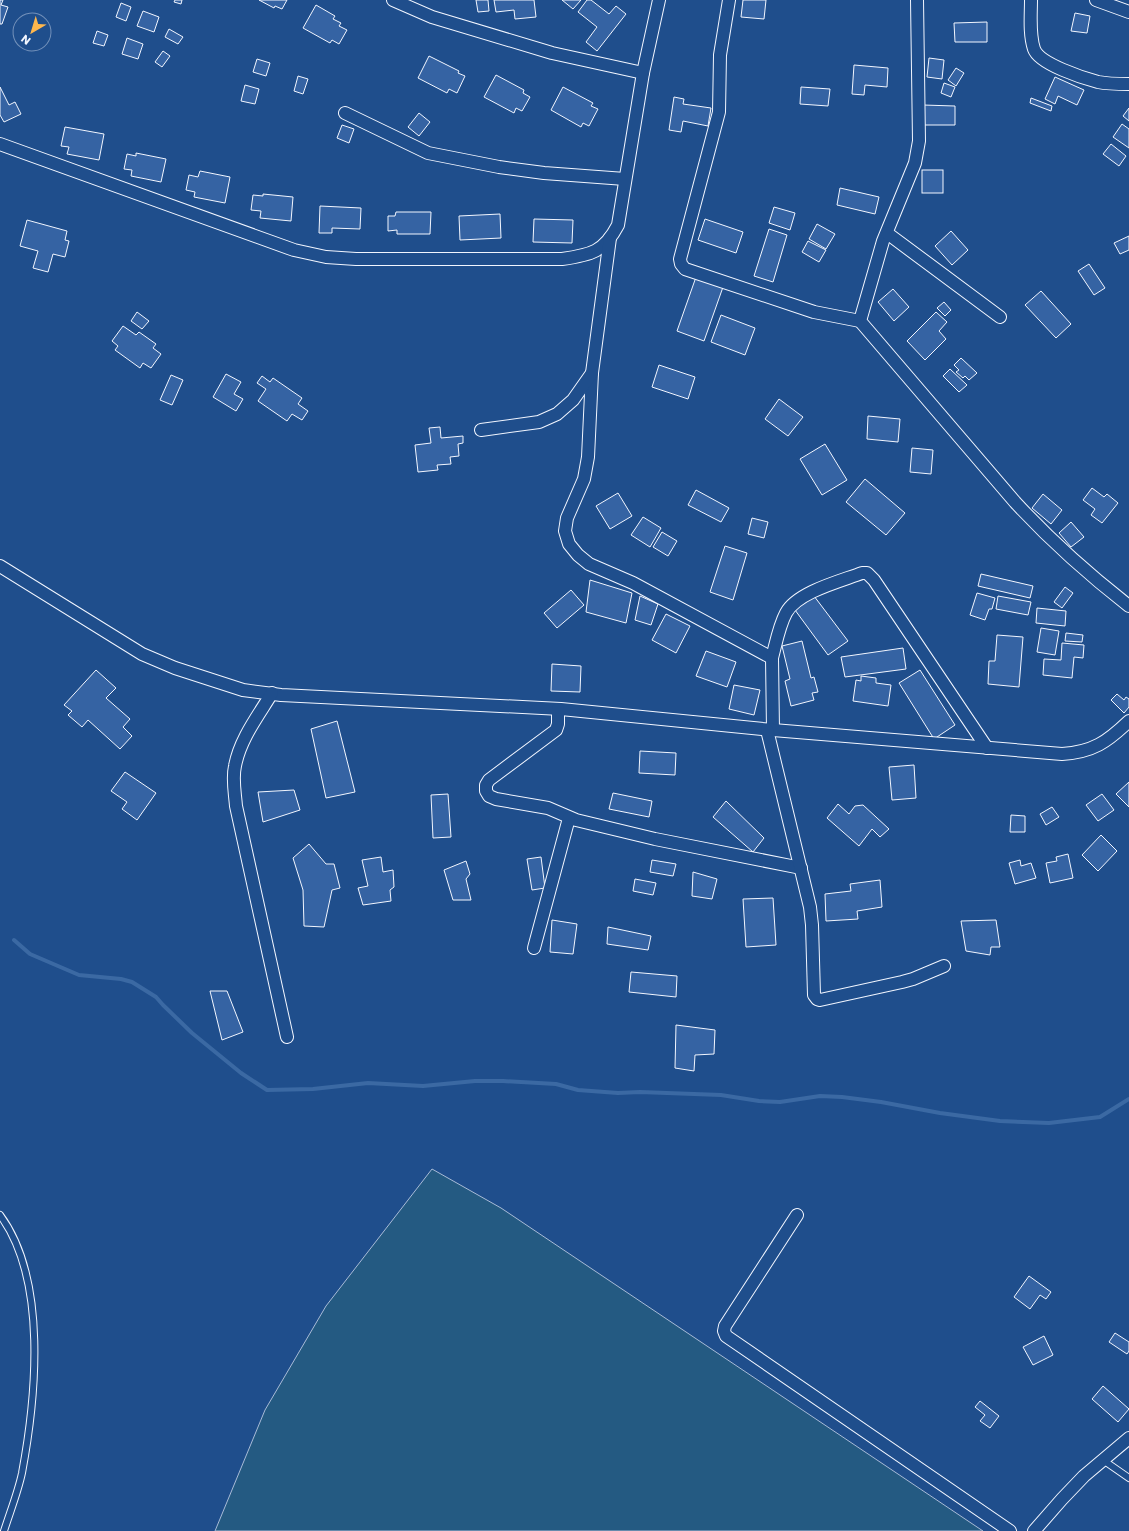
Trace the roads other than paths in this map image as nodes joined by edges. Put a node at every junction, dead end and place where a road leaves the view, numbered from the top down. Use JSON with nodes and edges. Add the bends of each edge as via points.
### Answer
{"nodes":[{"id":1,"x":393,"y":0,"type":"edge"},
{"id":2,"x":660,"y":0,"type":"edge"},
{"id":3,"x":729,"y":0,"type":"edge"},
{"id":4,"x":917,"y":0,"type":"edge"},
{"id":5,"x":1031,"y":0,"type":"edge"},
{"id":6,"x":1096,"y":0,"type":"edge"},
{"id":7,"x":1129,"y":12,"type":"edge"},
{"id":8,"x":643,"y":73,"type":"junction"},
{"id":9,"x":1129,"y":84,"type":"edge"},
{"id":10,"x":345,"y":113,"type":"dead end"},
{"id":11,"x":0,"y":144,"type":"edge"},
{"id":12,"x":625,"y":179,"type":"junction"},
{"id":13,"x":886,"y":232,"type":"junction"},
{"id":14,"x":610,"y":238,"type":"junction"},
{"id":15,"x":1000,"y":318,"type":"dead end"},
{"id":16,"x":860,"y":321,"type":"junction"},
{"id":17,"x":592,"y":373,"type":"junction"},
{"id":18,"x":481,"y":430,"type":"dead end"},
{"id":19,"x":0,"y":566,"type":"edge"},
{"id":20,"x":1129,"y":606,"type":"edge"},
{"id":21,"x":772,"y":658,"type":"junction"},
{"id":22,"x":272,"y":693,"type":"junction"},
{"id":23,"x":558,"y":709,"type":"junction"},
{"id":24,"x":1129,"y":721,"type":"edge"},
{"id":25,"x":770,"y":730,"type":"junction"},
{"id":26,"x":987,"y":748,"type":"junction"},
{"id":27,"x":569,"y":818,"type":"junction"},
{"id":28,"x":801,"y":868,"type":"junction"},
{"id":29,"x":534,"y":948,"type":"dead end"},
{"id":30,"x":944,"y":966,"type":"dead end"},
{"id":31,"x":287,"y":1037,"type":"dead end"},
{"id":32,"x":0,"y":1215,"type":"edge"},
{"id":33,"x":797,"y":1215,"type":"dead end"},
{"id":34,"x":1129,"y":1438,"type":"edge"},
{"id":35,"x":1103,"y":1460,"type":"junction"},
{"id":36,"x":1129,"y":1478,"type":"edge"},
{"id":37,"x":4,"y":1531,"type":"edge"},
{"id":38,"x":1010,"y":1531,"type":"edge"},
{"id":39,"x":1034,"y":1531,"type":"edge"}],
"edges":[{"from":1,"to":8,"type":"street","via":[[432,18],[552,53]]},
{"from":2,"to":8,"type":"street"},
{"from":3,"to":16,"type":"street","via":[[720,55],[719,112],[680,259],[681,264],[685,269],[814,312]]},
{"from":4,"to":13,"type":"street","via":[[919,141],[915,163]]},
{"from":5,"to":9,"type":"street","via":[[1034,50],[1045,62],[1099,82]]},
{"from":6,"to":7,"type":"street"},
{"from":8,"to":12,"type":"street"},
{"from":10,"to":12,"type":"street","via":[[428,153],[544,173]]},
{"from":11,"to":14,"type":"street","via":[[294,250],[326,257],[562,259],[582,256],[598,249]]},
{"from":12,"to":14,"type":"street","via":[[618,225]]},
{"from":13,"to":15,"type":"street"},
{"from":13,"to":16,"type":"street"},
{"from":14,"to":17,"type":"street"},
{"from":16,"to":20,"type":"street","via":[[1042,531],[1095,580]]},
{"from":17,"to":18,"type":"street","via":[[573,400],[557,414],[539,422]]},
{"from":17,"to":21,"type":"street","via":[[588,457],[584,479],[567,518],[565,532],[570,544],[589,564],[634,583]]},
{"from":19,"to":22,"type":"street","via":[[142,654],[175,668],[243,690]]},
{"from":21,"to":25,"type":"street"},
{"from":21,"to":26,"type":"street","via":[[786,613],[792,604],[803,595],[862,573],[867,574],[874,580]]},
{"from":22,"to":23,"type":"street"},
{"from":22,"to":31,"type":"street","via":[[240,748],[234,786],[236,806]]},
{"from":23,"to":25,"type":"street"},
{"from":23,"to":27,"type":"street","via":[[556,730],[488,780],[486,791],[489,796],[496,799],[548,808]]},
{"from":24,"to":26,"type":"street","via":[[1104,742],[1080,753]]},
{"from":25,"to":26,"type":"street"},
{"from":25,"to":28,"type":"street"},
{"from":27,"to":28,"type":"street","via":[[655,839]]},
{"from":27,"to":29,"type":"street"},
{"from":28,"to":30,"type":"street","via":[[810,907],[814,995],[817,999],[908,981]]},
{"from":32,"to":37,"type":"lane","via":[[17,1245],[28,1280],[33,1324],[33,1393],[21,1474]]},
{"from":33,"to":38,"type":"street","via":[[725,1326],[726,1336]]},
{"from":34,"to":35,"type":"street"},
{"from":35,"to":36,"type":"lane"},
{"from":35,"to":39,"type":"street","via":[[1062,1498]]}]}
